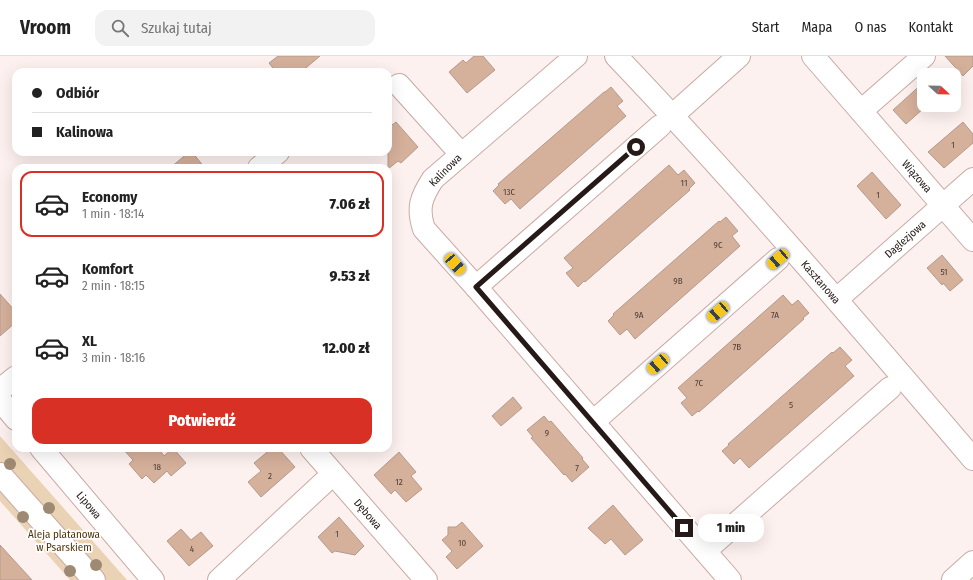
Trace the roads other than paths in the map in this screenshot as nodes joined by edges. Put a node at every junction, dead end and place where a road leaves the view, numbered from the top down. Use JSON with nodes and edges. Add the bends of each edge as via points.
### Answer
{"nodes":[{"id":1,"x":576,"y":56,"type":"edge"},
{"id":2,"x":616,"y":56,"type":"edge"},
{"id":3,"x":739,"y":56,"type":"edge"},
{"id":4,"x":813,"y":56,"type":"edge"},
{"id":5,"x":924,"y":56,"type":"edge"},
{"id":6,"x":399,"y":85,"type":"dead end"},
{"id":7,"x":861,"y":111,"type":"junction"},
{"id":8,"x":666,"y":121,"type":"junction"},
{"id":9,"x":461,"y":154,"type":"junction"},
{"id":10,"x":273,"y":156,"type":"edge"},
{"id":11,"x":264,"y":164,"type":"edge"},
{"id":12,"x":973,"y":179,"type":"edge"},
{"id":13,"x":943,"y":206,"type":"junction"},
{"id":14,"x":973,"y":240,"type":"edge"},
{"id":15,"x":778,"y":259,"type":"dead end"},
{"id":16,"x":476,"y":287,"type":"junction"},
{"id":17,"x":837,"y":299,"type":"junction"},
{"id":18,"x":12,"y":380,"type":"edge"},
{"id":19,"x":890,"y":388,"type":"dead end"},
{"id":20,"x":0,"y":390,"type":"edge"},
{"id":21,"x":0,"y":400,"type":"edge"},
{"id":22,"x":12,"y":414,"type":"edge"},
{"id":23,"x":593,"y":422,"type":"junction"},
{"id":24,"x":44,"y":452,"type":"edge"},
{"id":25,"x":314,"y":452,"type":"edge"},
{"id":26,"x":973,"y":459,"type":"edge"},
{"id":27,"x":0,"y":474,"type":"edge"},
{"id":28,"x":333,"y":474,"type":"junction"},
{"id":29,"x":705,"y":551,"type":"junction"},
{"id":30,"x":973,"y":562,"type":"edge"},
{"id":31,"x":94,"y":580,"type":"edge"},
{"id":32,"x":153,"y":580,"type":"edge"},
{"id":33,"x":219,"y":580,"type":"edge"},
{"id":34,"x":426,"y":580,"type":"edge"},
{"id":35,"x":730,"y":580,"type":"edge"},
{"id":36,"x":954,"y":580,"type":"edge"}],
"edges":[{"from":1,"to":9,"type":"street","name":"Kalinowa"},
{"from":2,"to":8,"type":"street","name":"Kasztanowa"},
{"from":3,"to":8,"type":"street"},
{"from":4,"to":7,"type":"street","name":"Wiązowa"},
{"from":5,"to":7,"type":"street"},
{"from":6,"to":9,"type":"street"},
{"from":7,"to":13,"type":"street","name":"Wiązowa"},
{"from":8,"to":16,"type":"street"},
{"from":8,"to":17,"type":"street","name":"Kasztanowa"},
{"from":9,"to":16,"type":"street","name":"Kalinowa","via":[[433,179],[425,191],[420,218],[424,229]]},
{"from":10,"to":11,"type":"street"},
{"from":12,"to":13,"type":"street","name":"Daglezjowa"},
{"from":13,"to":14,"type":"street","name":"Wiązowa"},
{"from":13,"to":17,"type":"street","name":"Daglezjowa"},
{"from":15,"to":23,"type":"street"},
{"from":16,"to":23,"type":"street","name":"Kalinowa"},
{"from":17,"to":26,"type":"street","name":"Kasztanowa"},
{"from":18,"to":20,"type":"street"},
{"from":19,"to":29,"type":"street"},
{"from":21,"to":22,"type":"street"},
{"from":23,"to":29,"type":"street","name":"Kalinowa"},
{"from":24,"to":32,"type":"street","name":"Lipowa"},
{"from":25,"to":28,"type":"street","name":"Dębowa"},
{"from":27,"to":31,"type":"street"},
{"from":28,"to":33,"type":"street"},
{"from":28,"to":34,"type":"street","name":"Dębowa"},
{"from":29,"to":35,"type":"street","name":"Kalinowa"},
{"from":30,"to":36,"type":"street"}]}
